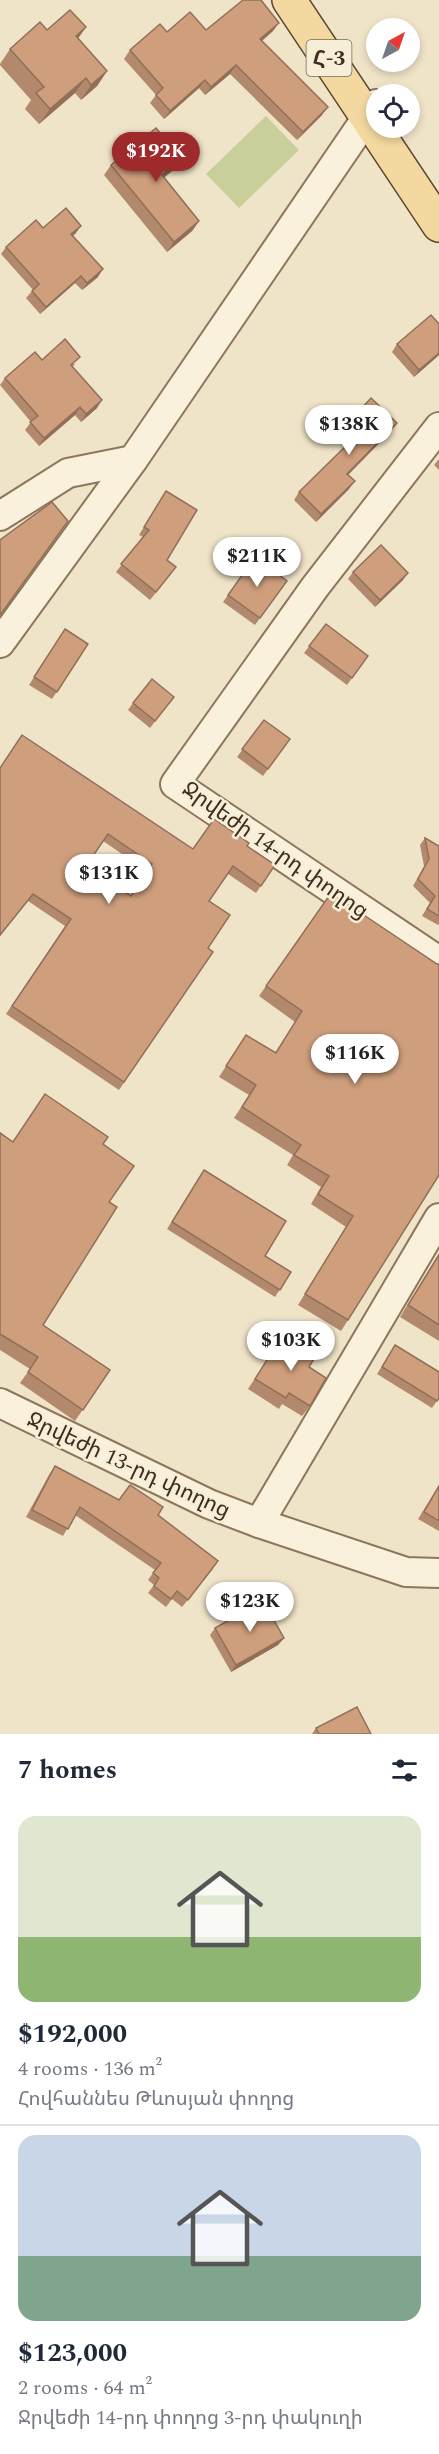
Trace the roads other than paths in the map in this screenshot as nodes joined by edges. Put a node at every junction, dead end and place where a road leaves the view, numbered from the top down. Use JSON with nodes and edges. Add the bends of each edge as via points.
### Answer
{"nodes":[{"id":1,"x":289,"y":0,"type":"edge"},
{"id":2,"x":309,"y":0,"type":"edge"},
{"id":3,"x":366,"y":91,"type":"edge"},
{"id":4,"x":366,"y":96,"type":"edge"},
{"id":5,"x":366,"y":130,"type":"edge"},
{"id":6,"x":393,"y":138,"type":"edge"},
{"id":7,"x":398,"y":138,"type":"edge"},
{"id":8,"x":439,"y":194,"type":"edge"},
{"id":9,"x":439,"y":225,"type":"edge"},
{"id":10,"x":439,"y":427,"type":"edge"},
{"id":11,"x":133,"y":460,"type":"junction"},
{"id":12,"x":0,"y":516,"type":"edge"},
{"id":13,"x":0,"y":643,"type":"edge"},
{"id":14,"x":439,"y":961,"type":"edge"},
{"id":15,"x":439,"y":1218,"type":"edge"},
{"id":16,"x":0,"y":1403,"type":"edge"},
{"id":17,"x":259,"y":1523,"type":"junction"},
{"id":18,"x":439,"y":1573,"type":"edge"}],
"edges":[{"from":1,"to":4,"type":"main road","number":"Հ-3"},
{"from":2,"to":3,"type":"main road","number":"Հ-3"},
{"from":5,"to":11,"type":"street"},
{"from":6,"to":9,"type":"main road","number":"Հ-3"},
{"from":7,"to":8,"type":"main road","number":"Հ-3"},
{"from":10,"to":14,"type":"street","name":"Ջրվեժի 14-րդ փողոց","via":[[315,587],[176,784]]},
{"from":11,"to":12,"type":"street","via":[[68,473]]},
{"from":11,"to":13,"type":"street"},
{"from":15,"to":17,"type":"street"},
{"from":16,"to":17,"type":"street","name":"Ջրվեժի 13-րդ փողոց","via":[[208,1504]]},
{"from":17,"to":18,"type":"street","name":"Ջրվեժի 13-րդ փողոց","via":[[406,1572]]}]}
